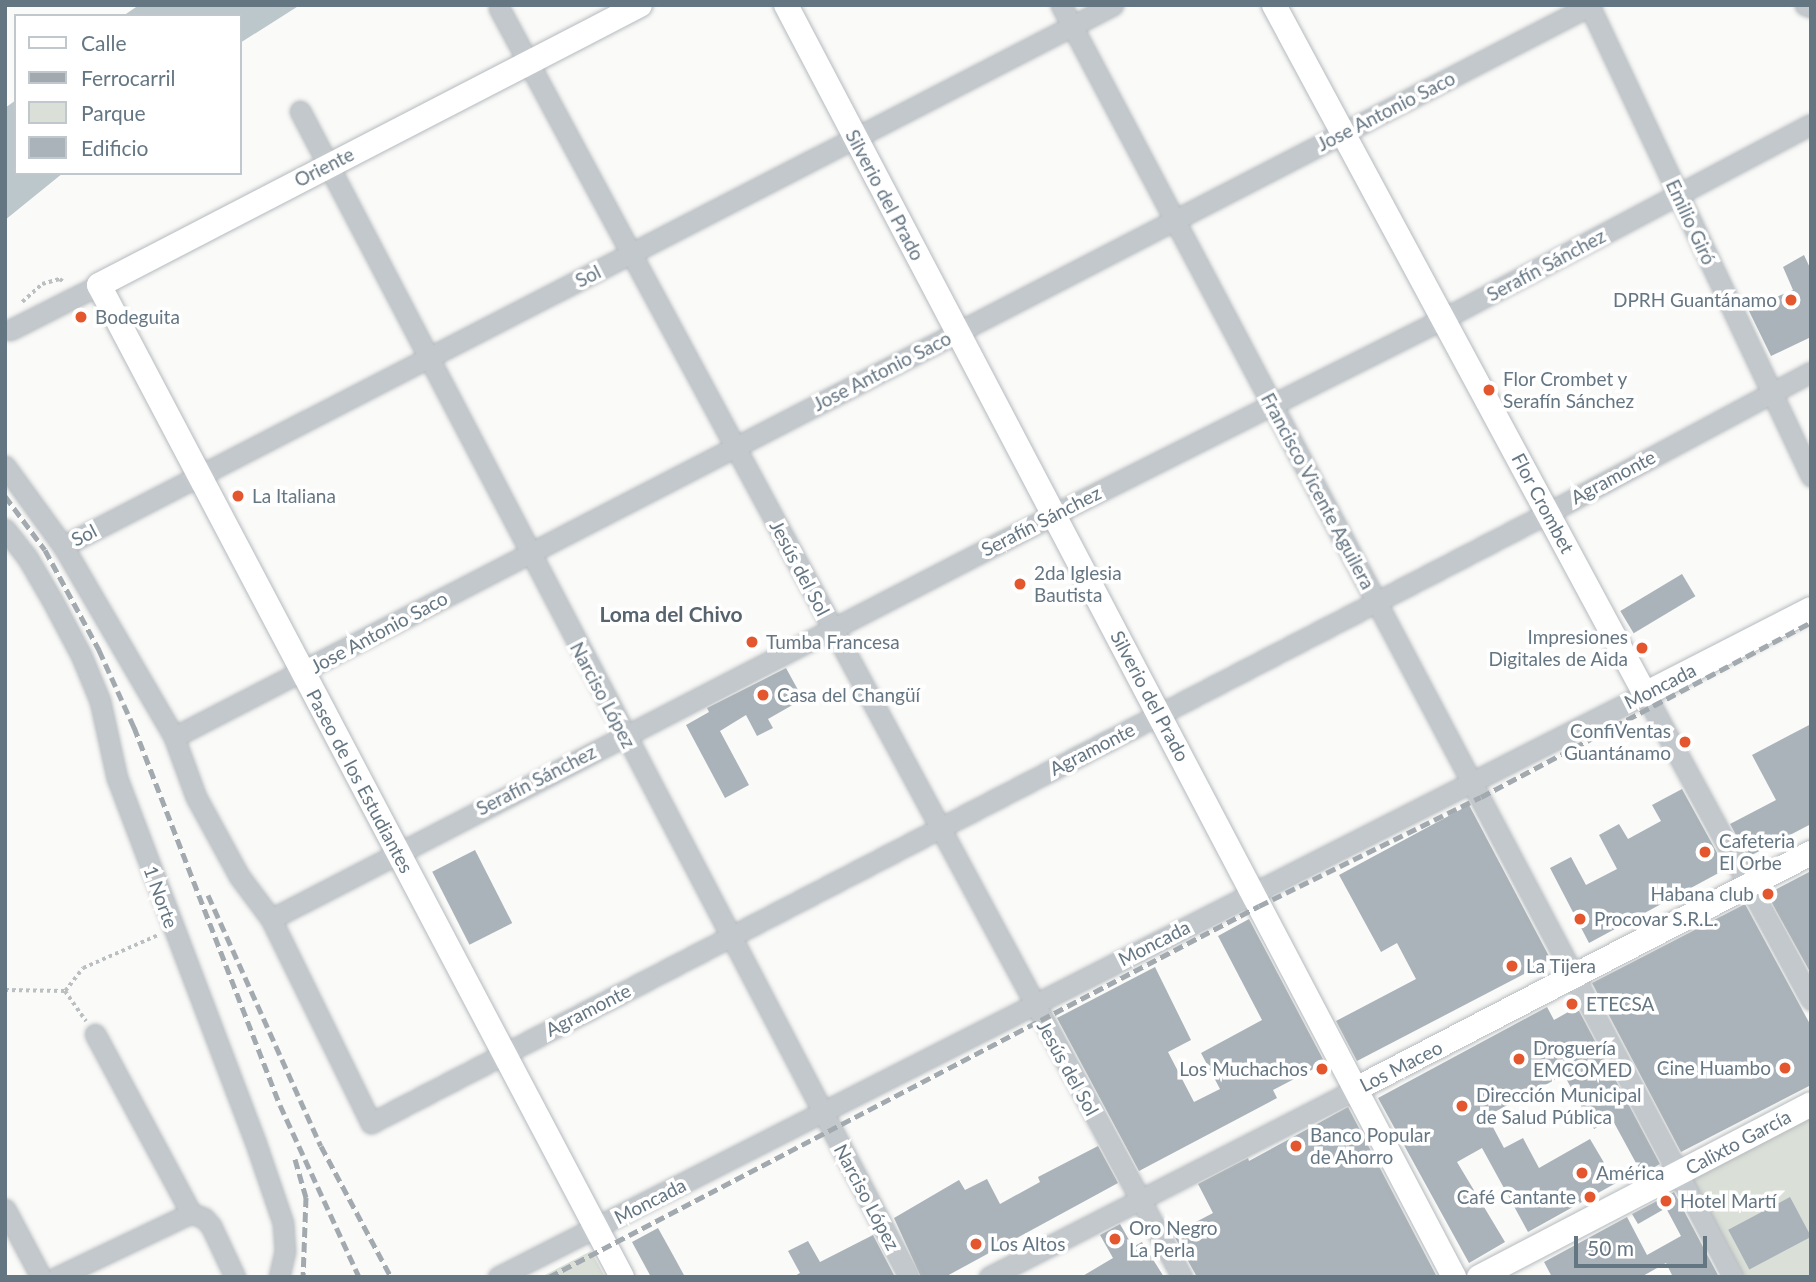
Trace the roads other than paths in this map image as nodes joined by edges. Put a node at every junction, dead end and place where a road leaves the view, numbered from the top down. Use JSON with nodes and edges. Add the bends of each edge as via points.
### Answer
{"nodes":[{"id":1,"x":640,"y":5,"type":"edge"},
{"id":2,"x":786,"y":5,"type":"edge"},
{"id":3,"x":1061,"y":5,"type":"edge"},
{"id":4,"x":1113,"y":5,"type":"edge"},
{"id":5,"x":1275,"y":5,"type":"edge"},
{"id":6,"x":1805,"y":5,"type":"edge"},
{"id":7,"x":1590,"y":6,"type":"edge"},
{"id":8,"x":1811,"y":7,"type":"edge"},
{"id":9,"x":499,"y":8,"type":"dead end"},
{"id":10,"x":1072,"y":26,"type":"junction"},
{"id":11,"x":529,"y":62,"type":"junction"},
{"id":12,"x":300,"y":111,"type":"dead end"},
{"id":13,"x":1811,"y":124,"type":"edge"},
{"id":14,"x":1343,"y":133,"type":"junction"},
{"id":15,"x":856,"y":138,"type":"junction"},
{"id":16,"x":329,"y":164,"type":"junction"},
{"id":17,"x":1678,"y":195,"type":"junction"},
{"id":18,"x":1175,"y":220,"type":"junction"},
{"id":19,"x":633,"y":253,"type":"junction"},
{"id":20,"x":100,"y":285,"type":"junction"},
{"id":21,"x":1443,"y":319,"type":"junction"},
{"id":22,"x":10,"y":330,"type":"dead end"},
{"id":23,"x":957,"y":332,"type":"junction"},
{"id":24,"x":429,"y":358,"type":"junction"},
{"id":25,"x":1811,"y":372,"type":"edge"},
{"id":26,"x":1771,"y":392,"type":"junction"},
{"id":27,"x":1273,"y":405,"type":"junction"},
{"id":28,"x":736,"y":447,"type":"junction"},
{"id":29,"x":5,"y":466,"type":"edge"},
{"id":30,"x":200,"y":475,"type":"junction"},
{"id":31,"x":1811,"y":476,"type":"edge"},
{"id":32,"x":1055,"y":513,"type":"junction"},
{"id":33,"x":1548,"y":513,"type":"junction"},
{"id":34,"x":5,"y":529,"type":"edge"},
{"id":35,"x":63,"y":546,"type":"junction"},
{"id":36,"x":529,"y":553,"type":"junction"},
{"id":37,"x":1377,"y":601,"type":"junction"},
{"id":38,"x":1811,"y":609,"type":"edge"},
{"id":39,"x":832,"y":629,"type":"junction"},
{"id":40,"x":302,"y":672,"type":"junction"},
{"id":41,"x":1646,"y":694,"type":"junction"},
{"id":42,"x":1160,"y":714,"type":"junction"},
{"id":43,"x":624,"y":735,"type":"junction"},
{"id":44,"x":173,"y":737,"type":"junction"},
{"id":45,"x":1472,"y":782,"type":"junction"},
{"id":46,"x":940,"y":828,"type":"junction"},
{"id":47,"x":396,"y":852,"type":"junction"},
{"id":48,"x":1811,"y":853,"type":"edge"},
{"id":49,"x":1752,"y":886,"type":"junction"},
{"id":50,"x":1252,"y":893,"type":"junction"},
{"id":51,"x":271,"y":919,"type":"junction"},
{"id":52,"x":732,"y":936,"type":"junction"},
{"id":53,"x":1576,"y":977,"type":"junction"},
{"id":54,"x":1811,"y":1000,"type":"edge"},
{"id":55,"x":1033,"y":1004,"type":"junction"},
{"id":56,"x":95,"y":1034,"type":"road end"},
{"id":57,"x":505,"y":1054,"type":"junction"},
{"id":58,"x":1356,"y":1089,"type":"junction"},
{"id":59,"x":1811,"y":1104,"type":"edge"},
{"id":60,"x":821,"y":1112,"type":"junction"},
{"id":61,"x":1678,"y":1173,"type":"junction"},
{"id":62,"x":1140,"y":1199,"type":"junction"},
{"id":63,"x":5,"y":1209,"type":"edge"},
{"id":64,"x":191,"y":1213,"type":"junction"},
{"id":65,"x":597,"y":1229,"type":"junction"},
{"id":66,"x":41,"y":1277,"type":"edge"},
{"id":67,"x":57,"y":1277,"type":"edge"},
{"id":68,"x":235,"y":1277,"type":"edge"},
{"id":69,"x":279,"y":1277,"type":"edge"},
{"id":70,"x":498,"y":1277,"type":"edge"},
{"id":71,"x":622,"y":1277,"type":"edge"},
{"id":72,"x":909,"y":1277,"type":"edge"},
{"id":73,"x":989,"y":1277,"type":"edge"},
{"id":74,"x":1182,"y":1277,"type":"edge"},
{"id":75,"x":1454,"y":1277,"type":"edge"},
{"id":76,"x":1479,"y":1277,"type":"edge"},
{"id":77,"x":1733,"y":1277,"type":"edge"}],
"edges":[{"from":1,"to":11,"type":"main road","name":"Oriente"},
{"from":2,"to":15,"type":"main road","name":"Silverio del Prado"},
{"from":3,"to":10,"type":"street","name":"Francisco Vicente Aguilera"},
{"from":4,"to":10,"type":"street","name":"Sol"},
{"from":5,"to":14,"type":"main road","name":"Flor Crombet"},
{"from":6,"to":8,"type":"street"},
{"from":7,"to":14,"type":"street","name":"Jose Antonio Saco"},
{"from":7,"to":17,"type":"street","name":"Emilio Giró"},
{"from":9,"to":11,"type":"street","name":"Jesús del Sol"},
{"from":10,"to":15,"type":"street","name":"Sol"},
{"from":10,"to":18,"type":"street","name":"Francisco Vicente Aguilera"},
{"from":11,"to":16,"type":"main road","name":"Oriente"},
{"from":11,"to":19,"type":"street","name":"Jesús del Sol"},
{"from":12,"to":16,"type":"street","name":"Narciso López"},
{"from":13,"to":17,"type":"street","name":"Serafín Sánchez"},
{"from":14,"to":18,"type":"street","name":"Jose Antonio Saco"},
{"from":14,"to":21,"type":"main road","name":"Flor Crombet"},
{"from":15,"to":19,"type":"street","name":"Sol"},
{"from":15,"to":23,"type":"main road","name":"Silverio del Prado"},
{"from":16,"to":20,"type":"main road","name":"Oriente"},
{"from":16,"to":24,"type":"street","name":"Narciso López"},
{"from":17,"to":21,"type":"street","name":"Serafín Sánchez"},
{"from":17,"to":26,"type":"street","name":"Emilio Giró"},
{"from":18,"to":23,"type":"street","name":"Jose Antonio Saco"},
{"from":18,"to":27,"type":"street","name":"Francisco Vicente Aguilera"},
{"from":19,"to":24,"type":"street","name":"Sol"},
{"from":19,"to":28,"type":"street","name":"Jesús del Sol"},
{"from":20,"to":22,"type":"street","name":"Oriente"},
{"from":20,"to":30,"type":"main road","name":"Paseo de los Estudiantes"},
{"from":21,"to":27,"type":"street","name":"Serafín Sánchez"},
{"from":21,"to":33,"type":"main road","name":"Flor Crombet"},
{"from":23,"to":28,"type":"street","name":"Jose Antonio Saco"},
{"from":23,"to":32,"type":"main road","name":"Silverio del Prado"},
{"from":24,"to":30,"type":"street","name":"Sol"},
{"from":24,"to":36,"type":"street","name":"Narciso López"},
{"from":25,"to":26,"type":"street","name":"Agramonte"},
{"from":26,"to":31,"type":"street","name":"Emilio Giró"},
{"from":26,"to":33,"type":"street","name":"Agramonte"},
{"from":27,"to":32,"type":"street","name":"Serafín Sánchez"},
{"from":27,"to":37,"type":"street","name":"Francisco Vicente Aguilera"},
{"from":28,"to":36,"type":"street","name":"Jose Antonio Saco"},
{"from":28,"to":39,"type":"street","name":"Jesús del Sol"},
{"from":29,"to":35,"type":"street"},
{"from":30,"to":35,"type":"street","name":"Sol"},
{"from":30,"to":40,"type":"main road","name":"Paseo de los Estudiantes"},
{"from":32,"to":39,"type":"street","name":"Serafín Sánchez"},
{"from":32,"to":42,"type":"main road","name":"Silverio del Prado"},
{"from":33,"to":37,"type":"street","name":"Agramonte"},
{"from":33,"to":41,"type":"main road","name":"Flor Crombet"},
{"from":34,"to":69,"type":"street","name":"1 Norte","via":[[27,557],[81,655],[100,701],[117,778],[283,1223],[285,1251]]},
{"from":35,"to":44,"type":"street"},
{"from":36,"to":40,"type":"street","name":"Jose Antonio Saco"},
{"from":36,"to":43,"type":"street","name":"Narciso López"},
{"from":37,"to":42,"type":"street","name":"Agramonte"},
{"from":37,"to":45,"type":"street","name":"Francisco Vicente Aguilera"},
{"from":38,"to":41,"type":"main road","name":"Moncada"},
{"from":39,"to":43,"type":"street","name":"Serafín Sánchez"},
{"from":39,"to":46,"type":"street","name":"Jesús del Sol"},
{"from":40,"to":44,"type":"street","name":"Jose Antonio Saco"},
{"from":40,"to":47,"type":"main road","name":"Paseo de los Estudiantes"},
{"from":41,"to":45,"type":"street","name":"Moncada"},
{"from":41,"to":49,"type":"street","name":"Flor Crombet"},
{"from":42,"to":46,"type":"street","name":"Agramonte"},
{"from":42,"to":50,"type":"main road","name":"Silverio del Prado"},
{"from":43,"to":47,"type":"street","name":"Serafín Sánchez"},
{"from":43,"to":52,"type":"street","name":"Narciso López"},
{"from":44,"to":51,"type":"street","via":[[196,797],[239,876]]},
{"from":45,"to":50,"type":"street","name":"Moncada"},
{"from":45,"to":53,"type":"street","name":"Francisco Vicente Aguilera"},
{"from":46,"to":52,"type":"street","name":"Agramonte"},
{"from":46,"to":55,"type":"street","name":"Jesús del Sol"},
{"from":47,"to":51,"type":"street","name":"Serafín Sánchez"},
{"from":47,"to":57,"type":"main road","name":"Paseo de los Estudiantes"},
{"from":48,"to":49,"type":"main road","name":"Los Maceo"},
{"from":49,"to":53,"type":"main road","name":"Los Maceo"},
{"from":49,"to":54,"type":"street","name":"Flor Crombet"},
{"from":50,"to":55,"type":"street","name":"Moncada"},
{"from":50,"to":58,"type":"main road","name":"Silverio del Prado"},
{"from":51,"to":57,"type":"street","name":"Agramonte","via":[[371,1123]]},
{"from":52,"to":57,"type":"street","name":"Agramonte"},
{"from":52,"to":60,"type":"street","name":"Narciso López"},
{"from":53,"to":58,"type":"main road","name":"Los Maceo"},
{"from":53,"to":61,"type":"street","name":"Francisco Vicente Aguilera"},
{"from":55,"to":60,"type":"street","name":"Moncada"},
{"from":55,"to":62,"type":"street","name":"Jesús del Sol"},
{"from":56,"to":64,"type":"street"},
{"from":57,"to":65,"type":"main road","name":"Paseo de los Estudiantes"},
{"from":58,"to":62,"type":"street","name":"Los Maceo"},
{"from":58,"to":75,"type":"main road","name":"Silverio del Prado"},
{"from":59,"to":61,"type":"main road","name":"Calixto García"},
{"from":60,"to":65,"type":"street","name":"Moncada"},
{"from":60,"to":72,"type":"street","name":"Narciso López"},
{"from":61,"to":76,"type":"main road","name":"Calixto García"},
{"from":61,"to":77,"type":"street","name":"Francisco Vicente Aguilera"},
{"from":62,"to":73,"type":"street","name":"Los Maceo"},
{"from":62,"to":74,"type":"street","name":"Jesús del Sol"},
{"from":63,"to":66,"type":"street"},
{"from":64,"to":67,"type":"street"},
{"from":64,"to":68,"type":"street","via":[[211,1226]]},
{"from":65,"to":70,"type":"street","name":"Moncada"},
{"from":65,"to":71,"type":"main road","name":"Paseo de los Estudiantes"}]}
